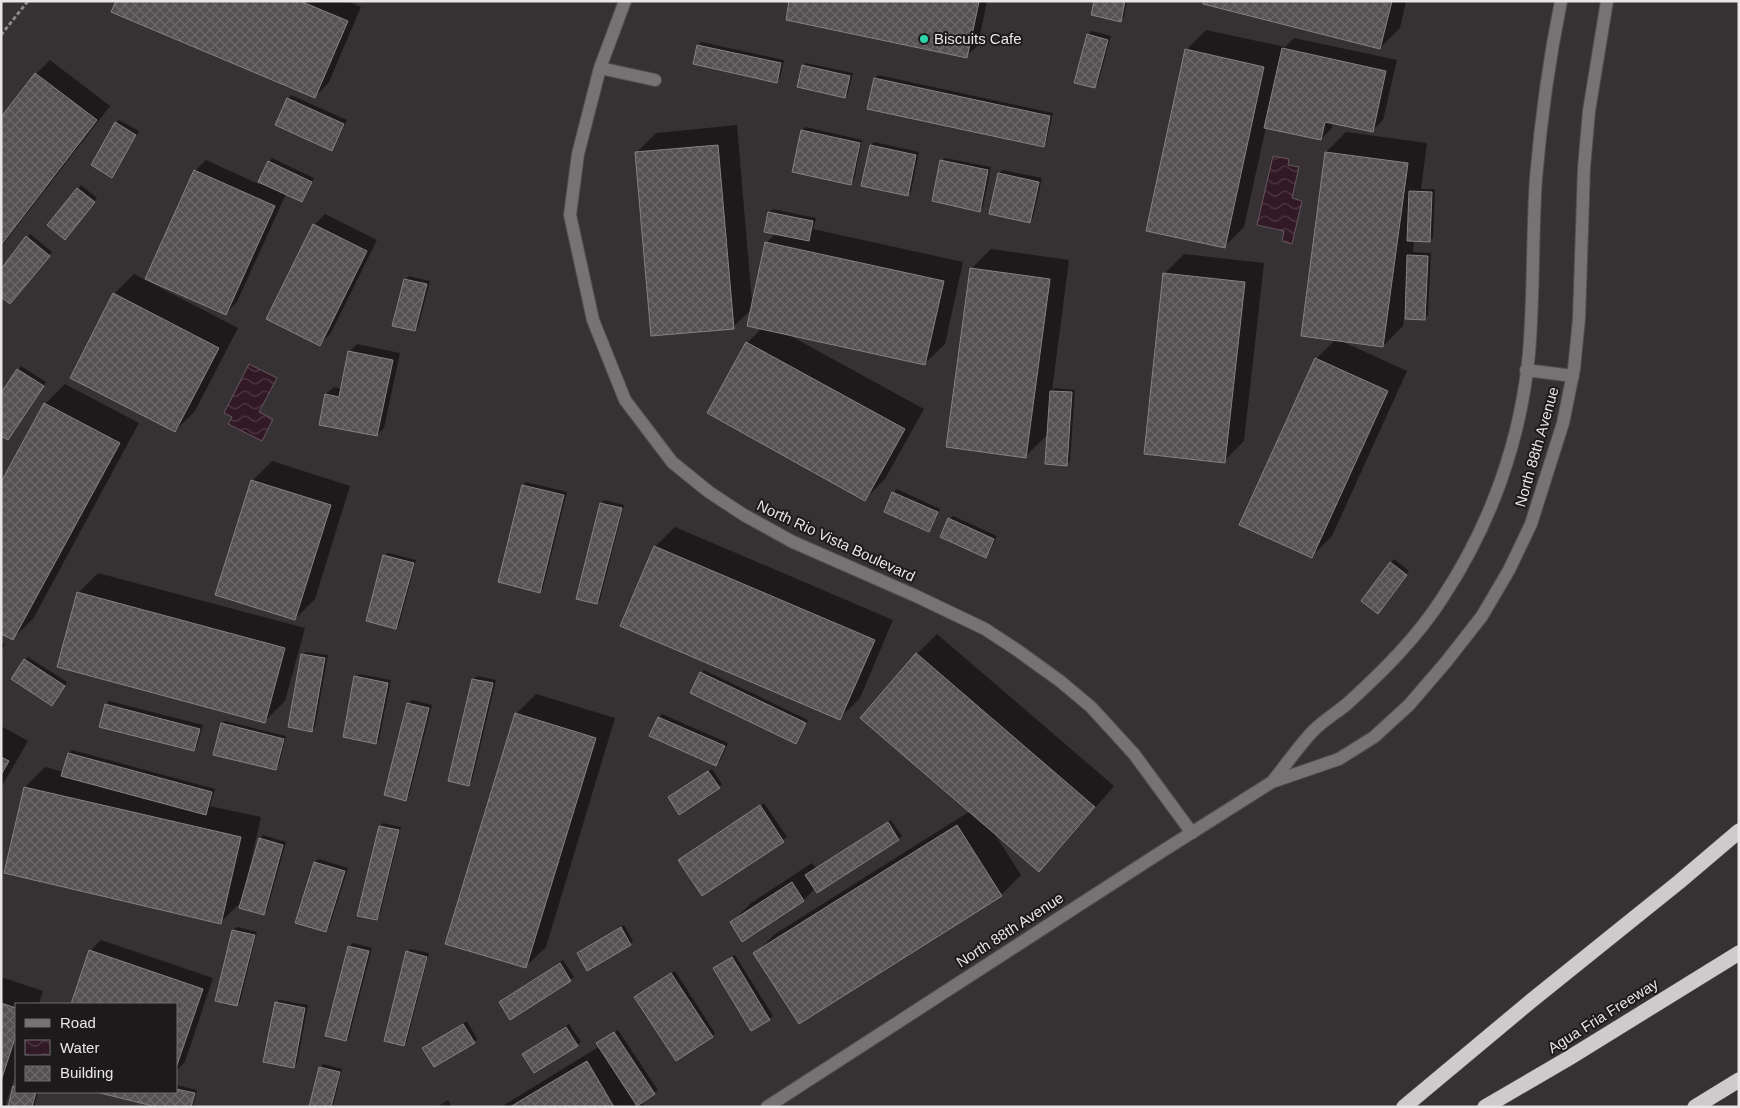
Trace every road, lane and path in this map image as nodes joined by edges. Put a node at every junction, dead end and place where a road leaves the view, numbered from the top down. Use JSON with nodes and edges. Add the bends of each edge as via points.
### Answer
{"nodes":[{"id":1,"x":28,"y":1,"type":"edge"},
{"id":2,"x":625,"y":1,"type":"edge"},
{"id":3,"x":1561,"y":1,"type":"edge"},
{"id":4,"x":1607,"y":1,"type":"edge"},
{"id":5,"x":1,"y":35,"type":"edge"},
{"id":6,"x":600,"y":68,"type":"junction"},
{"id":7,"x":655,"y":80,"type":"dead end"},
{"id":8,"x":1526,"y":370,"type":"junction"},
{"id":9,"x":1573,"y":376,"type":"junction"},
{"id":10,"x":1272,"y":782,"type":"junction"},
{"id":11,"x":1739,"y":831,"type":"edge"},
{"id":12,"x":1192,"y":833,"type":"junction"},
{"id":13,"x":1739,"y":953,"type":"edge"},
{"id":14,"x":1739,"y":1080,"type":"edge"},
{"id":15,"x":766,"y":1107,"type":"edge"},
{"id":16,"x":1404,"y":1107,"type":"edge"},
{"id":17,"x":1485,"y":1107,"type":"edge"},
{"id":18,"x":1695,"y":1107,"type":"edge"}],
"edges":[{"from":1,"to":5,"type":"path"},
{"from":2,"to":6,"type":"street","name":"North Rio Vista Boulevard"},
{"from":3,"to":8,"type":"street","name":"North 88th Avenue","via":[[1543,107],[1536,178]]},
{"from":4,"to":9,"type":"street","name":"North 88th Avenue","via":[[1586,140],[1580,319]]},
{"from":6,"to":7,"type":"street"},
{"from":6,"to":12,"type":"street","name":"North Rio Vista Boulevard","via":[[578,154],[570,215],[593,320],[625,400],[672,462],[744,516],[793,542],[948,610],[1017,650],[1091,707],[1134,754]]},
{"from":8,"to":9,"type":"street"},
{"from":8,"to":10,"type":"street","name":"North 88th Avenue","via":[[1509,456],[1485,522],[1466,561],[1416,633],[1386,667],[1313,731]]},
{"from":9,"to":10,"type":"street","name":"North 88th Avenue","via":[[1563,423],[1531,524],[1482,616],[1409,705],[1374,737],[1339,759]]},
{"from":10,"to":12,"type":"street","name":"North 88th Avenue"},
{"from":11,"to":16,"type":"highway"},
{"from":12,"to":15,"type":"street","name":"North 88th Avenue"},
{"from":13,"to":17,"type":"highway","name":"Agua Fria Freeway"},
{"from":14,"to":18,"type":"highway"}]}
